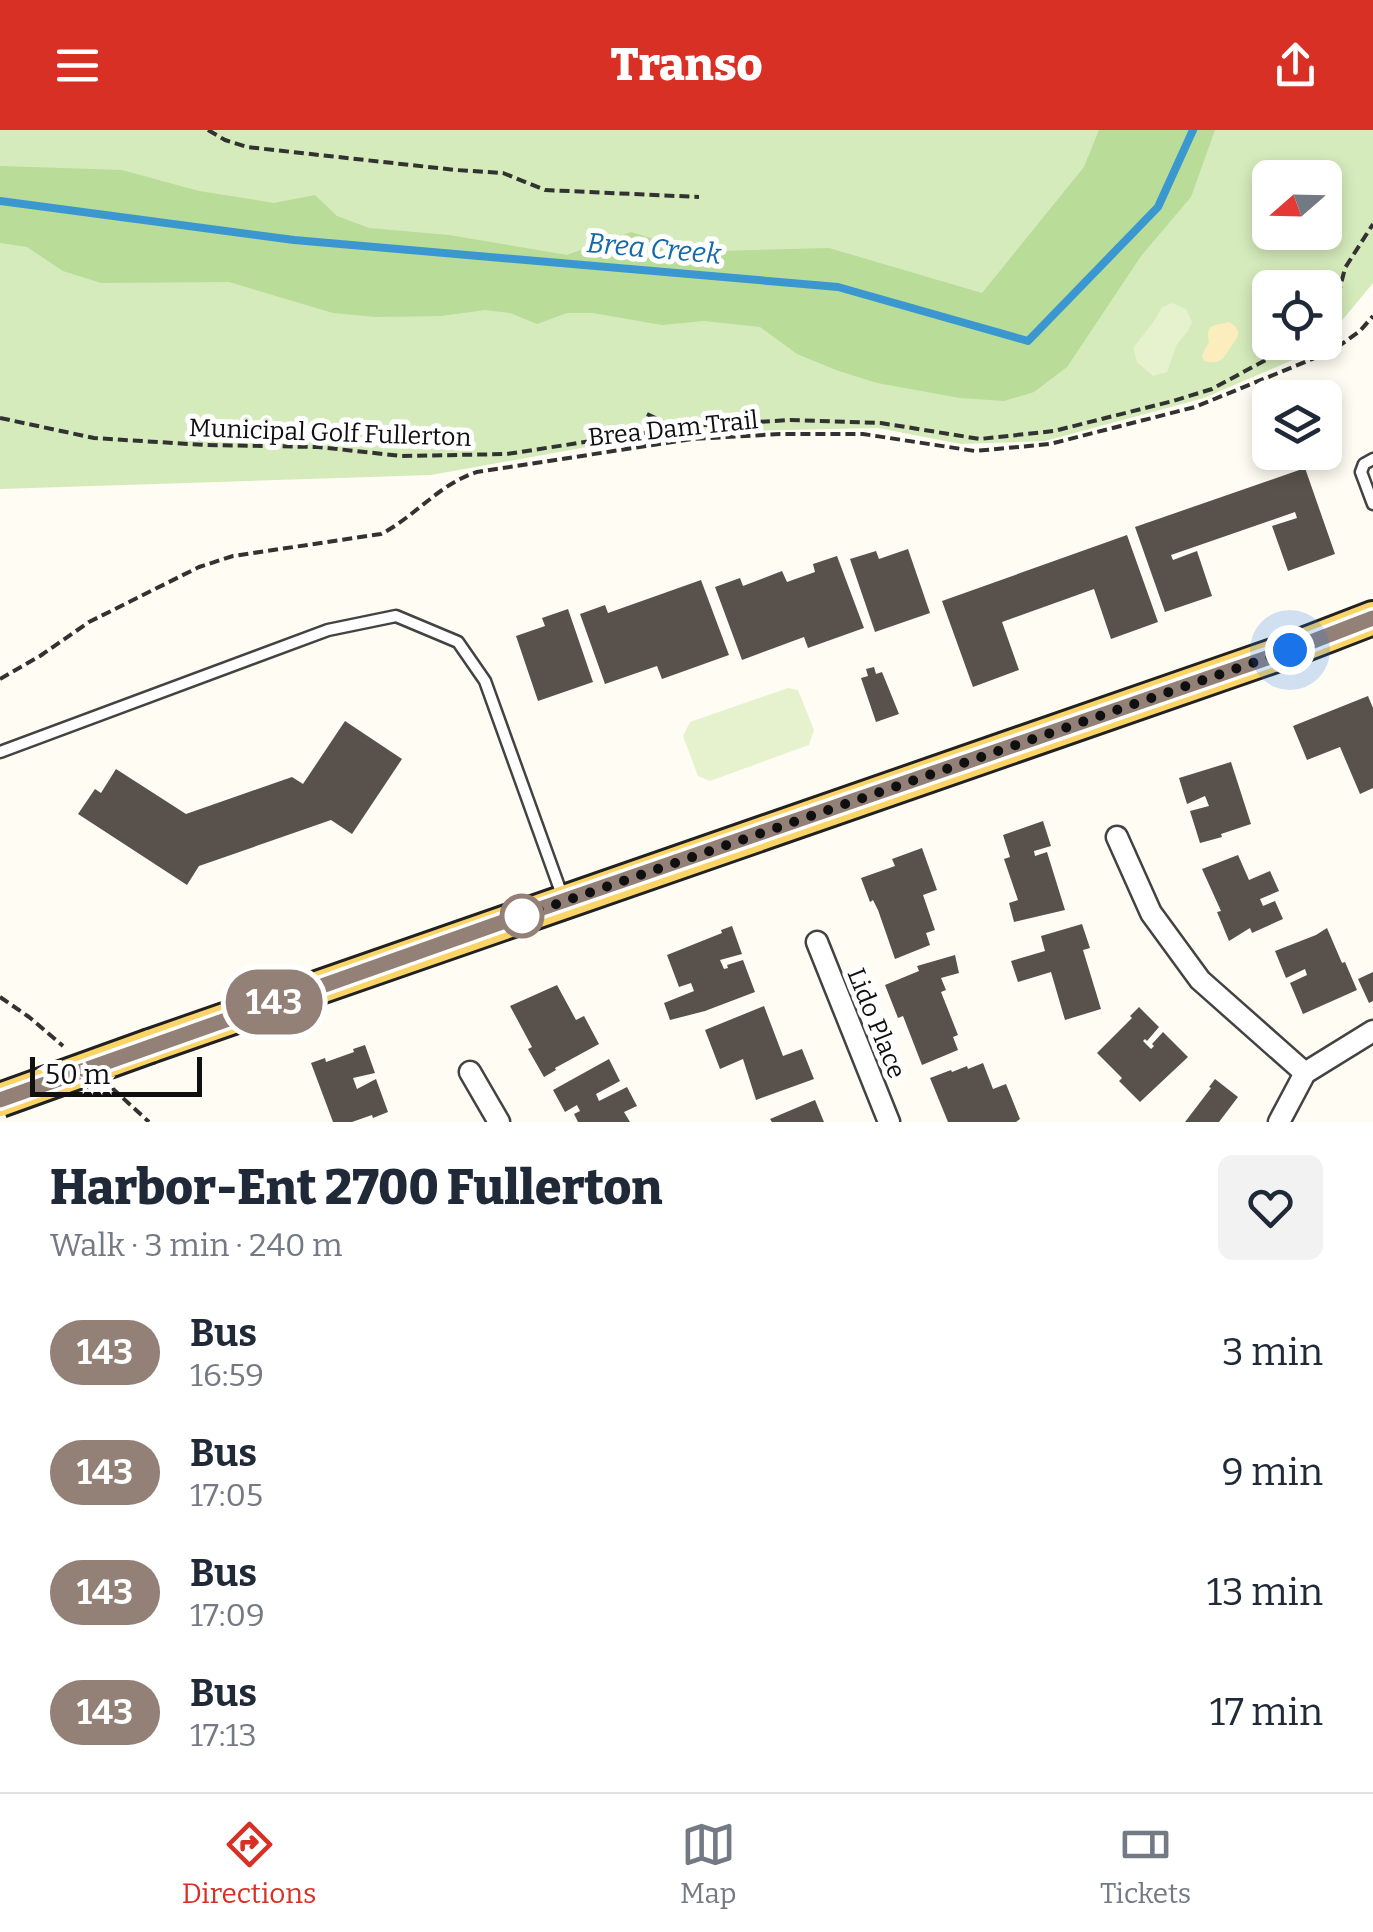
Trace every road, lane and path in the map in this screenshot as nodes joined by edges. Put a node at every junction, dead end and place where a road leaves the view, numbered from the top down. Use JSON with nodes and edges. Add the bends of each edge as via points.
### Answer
{"nodes":[{"id":1,"x":208,"y":130,"type":"edge"},
{"id":2,"x":699,"y":197,"type":"dead end"},
{"id":3,"x":1373,"y":224,"type":"edge"},
{"id":4,"x":1342,"y":278,"type":"edge"},
{"id":5,"x":1373,"y":316,"type":"edge"},
{"id":6,"x":1266,"y":360,"type":"edge"},
{"id":7,"x":647,"y":414,"type":"dead end"},
{"id":8,"x":0,"y":418,"type":"edge"},
{"id":9,"x":677,"y":428,"type":"junction"},
{"id":10,"x":1373,"y":459,"type":"edge"},
{"id":11,"x":1373,"y":504,"type":"edge"},
{"id":12,"x":1373,"y":618,"type":"edge"},
{"id":13,"x":0,"y":679,"type":"edge"},
{"id":14,"x":0,"y":752,"type":"edge"},
{"id":15,"x":1116,"y":836,"type":"dead end"},
{"id":16,"x":564,"y":901,"type":"junction"},
{"id":17,"x":817,"y":942,"type":"dead end"},
{"id":18,"x":1373,"y":1031,"type":"edge"},
{"id":19,"x":470,"y":1072,"type":"dead end"},
{"id":20,"x":1305,"y":1073,"type":"junction"},
{"id":21,"x":0,"y":1100,"type":"edge"},
{"id":22,"x":500,"y":1122,"type":"edge"},
{"id":23,"x":889,"y":1122,"type":"edge"},
{"id":24,"x":1278,"y":1122,"type":"edge"}],
"edges":[{"from":1,"to":2,"type":"path","via":[[247,146],[504,173],[545,190]]},
{"from":3,"to":4,"type":"path"},
{"from":5,"to":13,"type":"path","name":"Brea Dam Trail","via":[[1332,351],[1195,407],[1050,444],[976,451],[863,434],[692,438],[477,472],[430,496],[382,534],[199,567],[89,622]]},
{"from":6,"to":9,"type":"path","name":"Municipal Golf Fullerton","via":[[1212,389],[1034,434],[980,439],[881,424],[790,420]]},
{"from":7,"to":9,"type":"path"},
{"from":8,"to":9,"type":"path","name":"Municipal Golf Fullerton","via":[[110,440],[318,446],[402,456],[507,454]]},
{"from":10,"to":11,"type":"lane","via":[[1361,472]]},
{"from":12,"to":16,"type":"main road"},
{"from":14,"to":16,"type":"lane","via":[[328,630],[396,616],[458,642],[485,681]]},
{"from":15,"to":20,"type":"street","via":[[1151,913],[1200,980]]},
{"from":16,"to":21,"type":"main road","bridge":true},
{"from":17,"to":23,"type":"street","name":"Lido Place"},
{"from":18,"to":20,"type":"street"},
{"from":19,"to":22,"type":"street"},
{"from":20,"to":24,"type":"street"}]}
